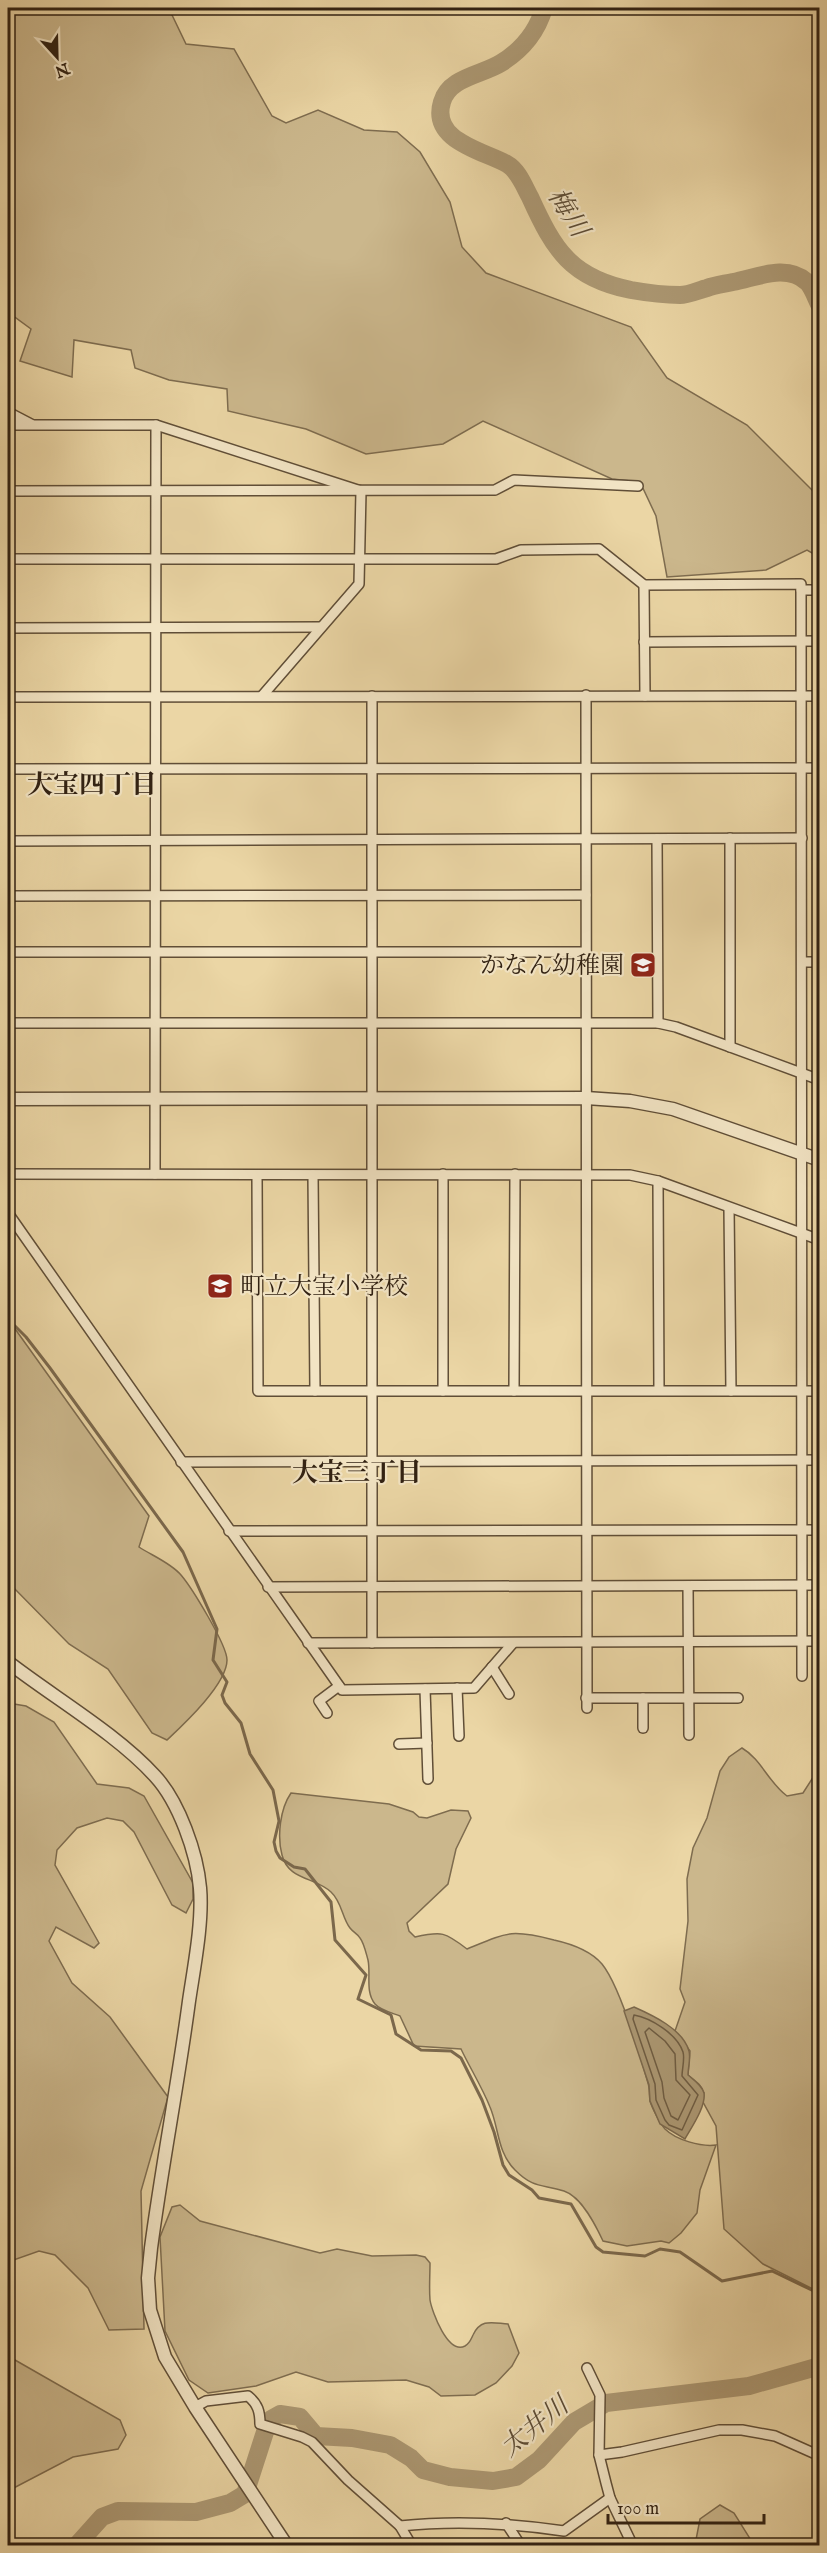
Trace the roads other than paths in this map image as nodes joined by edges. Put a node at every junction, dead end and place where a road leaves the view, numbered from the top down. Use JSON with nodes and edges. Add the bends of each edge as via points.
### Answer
{"nodes":[{"id":1,"x":8,"y":412,"type":"edge"},
{"id":2,"x":8,"y":425,"type":"edge"},
{"id":3,"x":33,"y":425,"type":"junction"},
{"id":4,"x":156,"y":425,"type":"junction"},
{"id":5,"x":638,"y":486,"type":"dead end"},
{"id":6,"x":8,"y":491,"type":"edge"},
{"id":7,"x":156,"y":491,"type":"junction"},
{"id":8,"x":361,"y":491,"type":"junction"},
{"id":9,"x":155,"y":559,"type":"junction"},
{"id":10,"x":358,"y":559,"type":"junction"},
{"id":11,"x":8,"y":560,"type":"edge"},
{"id":12,"x":644,"y":585,"type":"junction"},
{"id":13,"x":801,"y":590,"type":"junction"},
{"id":14,"x":819,"y":590,"type":"edge"},
{"id":15,"x":321,"y":627,"type":"junction"},
{"id":16,"x":8,"y":628,"type":"edge"},
{"id":17,"x":155,"y":628,"type":"junction"},
{"id":18,"x":801,"y":641,"type":"junction"},
{"id":19,"x":819,"y":641,"type":"edge"},
{"id":20,"x":644,"y":642,"type":"junction"},
{"id":21,"x":586,"y":695,"type":"junction"},
{"id":22,"x":261,"y":696,"type":"junction"},
{"id":23,"x":372,"y":696,"type":"junction"},
{"id":24,"x":645,"y":696,"type":"junction"},
{"id":25,"x":801,"y":696,"type":"junction"},
{"id":26,"x":819,"y":696,"type":"edge"},
{"id":27,"x":155,"y":697,"type":"junction"},
{"id":28,"x":8,"y":698,"type":"edge"},
{"id":29,"x":801,"y":768,"type":"junction"},
{"id":30,"x":819,"y":768,"type":"edge"},
{"id":31,"x":155,"y":769,"type":"junction"},
{"id":32,"x":372,"y":769,"type":"junction"},
{"id":33,"x":586,"y":769,"type":"junction"},
{"id":34,"x":8,"y":770,"type":"edge"},
{"id":35,"x":730,"y":838,"type":"junction"},
{"id":36,"x":802,"y":838,"type":"junction"},
{"id":37,"x":586,"y":839,"type":"junction"},
{"id":38,"x":657,"y":839,"type":"junction"},
{"id":39,"x":156,"y":840,"type":"junction"},
{"id":40,"x":372,"y":840,"type":"junction"},
{"id":41,"x":8,"y":841,"type":"edge"},
{"id":42,"x":156,"y":895,"type":"junction"},
{"id":43,"x":8,"y":896,"type":"edge"},
{"id":44,"x":372,"y":896,"type":"junction"},
{"id":45,"x":585,"y":896,"type":"junction"},
{"id":46,"x":8,"y":952,"type":"edge"},
{"id":47,"x":156,"y":952,"type":"junction"},
{"id":48,"x":372,"y":952,"type":"junction"},
{"id":49,"x":586,"y":952,"type":"junction"},
{"id":50,"x":802,"y":962,"type":"junction"},
{"id":51,"x":819,"y":962,"type":"edge"},
{"id":52,"x":8,"y":1023,"type":"edge"},
{"id":53,"x":156,"y":1023,"type":"junction"},
{"id":54,"x":586,"y":1023,"type":"junction"},
{"id":55,"x":658,"y":1023,"type":"junction"},
{"id":56,"x":372,"y":1024,"type":"junction"},
{"id":57,"x":729,"y":1047,"type":"junction"},
{"id":58,"x":802,"y":1074,"type":"junction"},
{"id":59,"x":819,"y":1080,"type":"edge"},
{"id":60,"x":156,"y":1098,"type":"junction"},
{"id":61,"x":586,"y":1098,"type":"junction"},
{"id":62,"x":8,"y":1099,"type":"edge"},
{"id":63,"x":372,"y":1099,"type":"junction"},
{"id":64,"x":801,"y":1153,"type":"junction"},
{"id":65,"x":819,"y":1160,"type":"edge"},
{"id":66,"x":8,"y":1174,"type":"edge"},
{"id":67,"x":155,"y":1174,"type":"junction"},
{"id":68,"x":313,"y":1174,"type":"junction"},
{"id":69,"x":372,"y":1174,"type":"junction"},
{"id":70,"x":443,"y":1174,"type":"junction"},
{"id":71,"x":515,"y":1174,"type":"junction"},
{"id":72,"x":587,"y":1174,"type":"junction"},
{"id":73,"x":257,"y":1175,"type":"junction"},
{"id":74,"x":657,"y":1181,"type":"junction"},
{"id":75,"x":729,"y":1208,"type":"junction"},
{"id":76,"x":8,"y":1213,"type":"edge"},
{"id":77,"x":801,"y":1234,"type":"junction"},
{"id":78,"x":819,"y":1240,"type":"edge"},
{"id":79,"x":659,"y":1390,"type":"junction"},
{"id":80,"x":731,"y":1390,"type":"junction"},
{"id":81,"x":315,"y":1391,"type":"junction"},
{"id":82,"x":371,"y":1391,"type":"junction"},
{"id":83,"x":443,"y":1391,"type":"junction"},
{"id":84,"x":514,"y":1391,"type":"junction"},
{"id":85,"x":586,"y":1391,"type":"junction"},
{"id":86,"x":801,"y":1391,"type":"junction"},
{"id":87,"x":819,"y":1391,"type":"edge"},
{"id":88,"x":586,"y":1460,"type":"junction"},
{"id":89,"x":802,"y":1460,"type":"junction"},
{"id":90,"x":819,"y":1460,"type":"edge"},
{"id":91,"x":372,"y":1461,"type":"junction"},
{"id":92,"x":181,"y":1462,"type":"junction"},
{"id":93,"x":801,"y":1530,"type":"junction"},
{"id":94,"x":819,"y":1530,"type":"edge"},
{"id":95,"x":229,"y":1531,"type":"junction"},
{"id":96,"x":372,"y":1531,"type":"junction"},
{"id":97,"x":586,"y":1531,"type":"junction"},
{"id":98,"x":801,"y":1585,"type":"junction"},
{"id":99,"x":819,"y":1585,"type":"edge"},
{"id":100,"x":688,"y":1586,"type":"junction"},
{"id":101,"x":268,"y":1587,"type":"junction"},
{"id":102,"x":372,"y":1587,"type":"junction"},
{"id":103,"x":586,"y":1587,"type":"junction"},
{"id":104,"x":801,"y":1641,"type":"junction"},
{"id":105,"x":819,"y":1641,"type":"edge"},
{"id":106,"x":372,"y":1642,"type":"junction"},
{"id":107,"x":586,"y":1642,"type":"junction"},
{"id":108,"x":689,"y":1642,"type":"junction"},
{"id":109,"x":308,"y":1643,"type":"junction"},
{"id":110,"x":513,"y":1643,"type":"junction"},
{"id":111,"x":8,"y":1662,"type":"edge"},
{"id":112,"x":492,"y":1667,"type":"junction"},
{"id":113,"x":802,"y":1676,"type":"dead end"},
{"id":114,"x":339,"y":1686,"type":"junction"},
{"id":115,"x":457,"y":1688,"type":"junction"},
{"id":116,"x":425,"y":1689,"type":"junction"},
{"id":117,"x":509,"y":1694,"type":"dead end"},
{"id":118,"x":643,"y":1698,"type":"junction"},
{"id":119,"x":689,"y":1698,"type":"junction"},
{"id":120,"x":738,"y":1698,"type":"dead end"},
{"id":121,"x":327,"y":1713,"type":"dead end"},
{"id":122,"x":643,"y":1728,"type":"dead end"},
{"id":123,"x":689,"y":1735,"type":"dead end"},
{"id":124,"x":459,"y":1736,"type":"dead end"},
{"id":125,"x":427,"y":1743,"type":"junction"},
{"id":126,"x":399,"y":1744,"type":"dead end"},
{"id":127,"x":428,"y":1779,"type":"dead end"},
{"id":128,"x":587,"y":2368,"type":"dead end"},
{"id":129,"x":195,"y":2407,"type":"junction"},
{"id":130,"x":599,"y":2455,"type":"junction"},
{"id":131,"x":819,"y":2456,"type":"edge"},
{"id":132,"x":610,"y":2498,"type":"junction"},
{"id":133,"x":506,"y":2523,"type":"junction"},
{"id":134,"x":400,"y":2526,"type":"junction"},
{"id":135,"x":286,"y":2546,"type":"edge"},
{"id":136,"x":412,"y":2546,"type":"edge"},
{"id":137,"x":521,"y":2546,"type":"edge"},
{"id":138,"x":633,"y":2546,"type":"edge"}],
"edges":[{"from":1,"to":3,"type":"street"},
{"from":2,"to":3,"type":"street"},
{"from":3,"to":4,"type":"street"},
{"from":4,"to":7,"type":"street"},
{"from":4,"to":8,"type":"street"},
{"from":5,"to":8,"type":"street","via":[[514,480],[495,490]]},
{"from":6,"to":7,"type":"street"},
{"from":7,"to":8,"type":"street"},
{"from":7,"to":9,"type":"street"},
{"from":8,"to":10,"type":"street"},
{"from":9,"to":10,"type":"street"},
{"from":9,"to":11,"type":"street"},
{"from":9,"to":17,"type":"street"},
{"from":10,"to":12,"type":"street","via":[[496,559],[521,550],[599,549]]},
{"from":10,"to":15,"type":"street","via":[[359,584]]},
{"from":12,"to":13,"type":"street","via":[[801,584]]},
{"from":12,"to":20,"type":"street"},
{"from":13,"to":14,"type":"street"},
{"from":13,"to":18,"type":"street"},
{"from":15,"to":17,"type":"street"},
{"from":15,"to":22,"type":"street"},
{"from":16,"to":17,"type":"street"},
{"from":17,"to":27,"type":"street"},
{"from":18,"to":19,"type":"street"},
{"from":18,"to":20,"type":"street"},
{"from":18,"to":25,"type":"street"},
{"from":20,"to":24,"type":"street"},
{"from":21,"to":23,"type":"street"},
{"from":21,"to":24,"type":"street"},
{"from":21,"to":33,"type":"street"},
{"from":22,"to":23,"type":"street"},
{"from":22,"to":27,"type":"street"},
{"from":23,"to":32,"type":"street"},
{"from":24,"to":25,"type":"street"},
{"from":25,"to":26,"type":"street"},
{"from":25,"to":29,"type":"street"},
{"from":27,"to":28,"type":"street"},
{"from":27,"to":31,"type":"street"},
{"from":29,"to":30,"type":"street"},
{"from":29,"to":33,"type":"street"},
{"from":29,"to":36,"type":"street"},
{"from":31,"to":32,"type":"street"},
{"from":31,"to":34,"type":"street"},
{"from":31,"to":39,"type":"street"},
{"from":32,"to":33,"type":"street"},
{"from":32,"to":40,"type":"street"},
{"from":33,"to":37,"type":"street"},
{"from":35,"to":36,"type":"street"},
{"from":35,"to":38,"type":"street"},
{"from":35,"to":57,"type":"street"},
{"from":36,"to":50,"type":"street"},
{"from":37,"to":38,"type":"street"},
{"from":37,"to":40,"type":"street"},
{"from":37,"to":45,"type":"street"},
{"from":38,"to":55,"type":"street"},
{"from":39,"to":40,"type":"street"},
{"from":39,"to":41,"type":"street"},
{"from":39,"to":42,"type":"street"},
{"from":40,"to":44,"type":"street"},
{"from":42,"to":43,"type":"street"},
{"from":42,"to":44,"type":"street"},
{"from":42,"to":47,"type":"street"},
{"from":44,"to":45,"type":"street"},
{"from":44,"to":48,"type":"street"},
{"from":45,"to":49,"type":"street"},
{"from":46,"to":47,"type":"street"},
{"from":47,"to":48,"type":"street"},
{"from":47,"to":53,"type":"street"},
{"from":48,"to":49,"type":"street"},
{"from":48,"to":56,"type":"street"},
{"from":49,"to":54,"type":"street"},
{"from":50,"to":51,"type":"street"},
{"from":50,"to":58,"type":"street"},
{"from":52,"to":53,"type":"street"},
{"from":53,"to":56,"type":"street"},
{"from":53,"to":60,"type":"street"},
{"from":54,"to":55,"type":"street"},
{"from":54,"to":56,"type":"street"},
{"from":54,"to":61,"type":"street"},
{"from":55,"to":57,"type":"street"},
{"from":56,"to":63,"type":"street"},
{"from":57,"to":58,"type":"street"},
{"from":58,"to":59,"type":"street"},
{"from":58,"to":64,"type":"street"},
{"from":60,"to":62,"type":"street"},
{"from":60,"to":63,"type":"street"},
{"from":60,"to":67,"type":"street"},
{"from":61,"to":63,"type":"street"},
{"from":61,"to":64,"type":"street","via":[[673,1109]]},
{"from":61,"to":72,"type":"street"},
{"from":63,"to":69,"type":"street"},
{"from":64,"to":65,"type":"street"},
{"from":64,"to":77,"type":"street"},
{"from":66,"to":67,"type":"street"},
{"from":67,"to":73,"type":"street"},
{"from":68,"to":69,"type":"street"},
{"from":68,"to":73,"type":"street"},
{"from":68,"to":81,"type":"street"},
{"from":69,"to":70,"type":"street"},
{"from":69,"to":82,"type":"street"},
{"from":70,"to":71,"type":"street"},
{"from":70,"to":83,"type":"street"},
{"from":71,"to":72,"type":"street"},
{"from":71,"to":84,"type":"street"},
{"from":72,"to":74,"type":"street","via":[[630,1174]]},
{"from":72,"to":85,"type":"street"},
{"from":73,"to":81,"type":"street","via":[[258,1391]]},
{"from":74,"to":75,"type":"street"},
{"from":74,"to":79,"type":"street"},
{"from":75,"to":77,"type":"street"},
{"from":75,"to":80,"type":"street"},
{"from":76,"to":92,"type":"street"},
{"from":77,"to":78,"type":"street"},
{"from":77,"to":86,"type":"street"},
{"from":79,"to":80,"type":"street"},
{"from":79,"to":85,"type":"street"},
{"from":80,"to":86,"type":"street"},
{"from":81,"to":82,"type":"street"},
{"from":82,"to":83,"type":"street"},
{"from":82,"to":91,"type":"street"},
{"from":83,"to":84,"type":"street"},
{"from":84,"to":85,"type":"street"},
{"from":85,"to":88,"type":"street"},
{"from":86,"to":87,"type":"street"},
{"from":86,"to":89,"type":"street"},
{"from":88,"to":89,"type":"street"},
{"from":88,"to":91,"type":"street"},
{"from":88,"to":97,"type":"street"},
{"from":89,"to":90,"type":"street"},
{"from":89,"to":93,"type":"street"},
{"from":91,"to":92,"type":"street"},
{"from":91,"to":96,"type":"street"},
{"from":92,"to":95,"type":"street"},
{"from":93,"to":94,"type":"street"},
{"from":93,"to":97,"type":"street"},
{"from":93,"to":98,"type":"street"},
{"from":95,"to":96,"type":"street"},
{"from":95,"to":101,"type":"street"},
{"from":96,"to":97,"type":"street"},
{"from":96,"to":102,"type":"street"},
{"from":97,"to":103,"type":"street"},
{"from":98,"to":99,"type":"street"},
{"from":98,"to":100,"type":"street"},
{"from":98,"to":104,"type":"street"},
{"from":100,"to":103,"type":"street"},
{"from":100,"to":108,"type":"street"},
{"from":101,"to":102,"type":"street"},
{"from":101,"to":109,"type":"street"},
{"from":102,"to":103,"type":"street"},
{"from":102,"to":106,"type":"street"},
{"from":103,"to":107,"type":"street"},
{"from":104,"to":105,"type":"street"},
{"from":104,"to":108,"type":"street"},
{"from":104,"to":113,"type":"street"},
{"from":106,"to":109,"type":"street"},
{"from":106,"to":110,"type":"street"},
{"from":107,"to":108,"type":"street"},
{"from":107,"to":110,"type":"street"},
{"from":107,"to":118,"type":"street","via":[[586,1703]]},
{"from":108,"to":119,"type":"street"},
{"from":109,"to":114,"type":"street"},
{"from":110,"to":112,"type":"street"},
{"from":111,"to":129,"type":"street","via":[[156,1777],[176,1807],[196,1866],[200,1889],[196,1956],[148,2278],[150,2310],[165,2357]]},
{"from":112,"to":115,"type":"street","via":[[474,1688]]},
{"from":112,"to":117,"type":"street"},
{"from":114,"to":116,"type":"street","via":[[342,1690]]},
{"from":114,"to":121,"type":"street","via":[[319,1701]]},
{"from":115,"to":116,"type":"street"},
{"from":115,"to":124,"type":"street"},
{"from":116,"to":125,"type":"street"},
{"from":118,"to":119,"type":"street"},
{"from":118,"to":122,"type":"street"},
{"from":119,"to":120,"type":"street"},
{"from":119,"to":123,"type":"street"},
{"from":125,"to":126,"type":"street"},
{"from":125,"to":127,"type":"street"},
{"from":128,"to":130,"type":"street","via":[[600,2395]]},
{"from":129,"to":134,"type":"street","via":[[206,2401],[248,2397],[260,2413],[260,2424],[312,2442]]},
{"from":129,"to":135,"type":"street"},
{"from":130,"to":131,"type":"street","via":[[720,2430],[742,2430],[774,2436]]},
{"from":130,"to":132,"type":"street"},
{"from":132,"to":133,"type":"street","via":[[564,2531]]},
{"from":132,"to":138,"type":"street"},
{"from":133,"to":134,"type":"street"},
{"from":133,"to":137,"type":"street"},
{"from":134,"to":136,"type":"street"}]}
